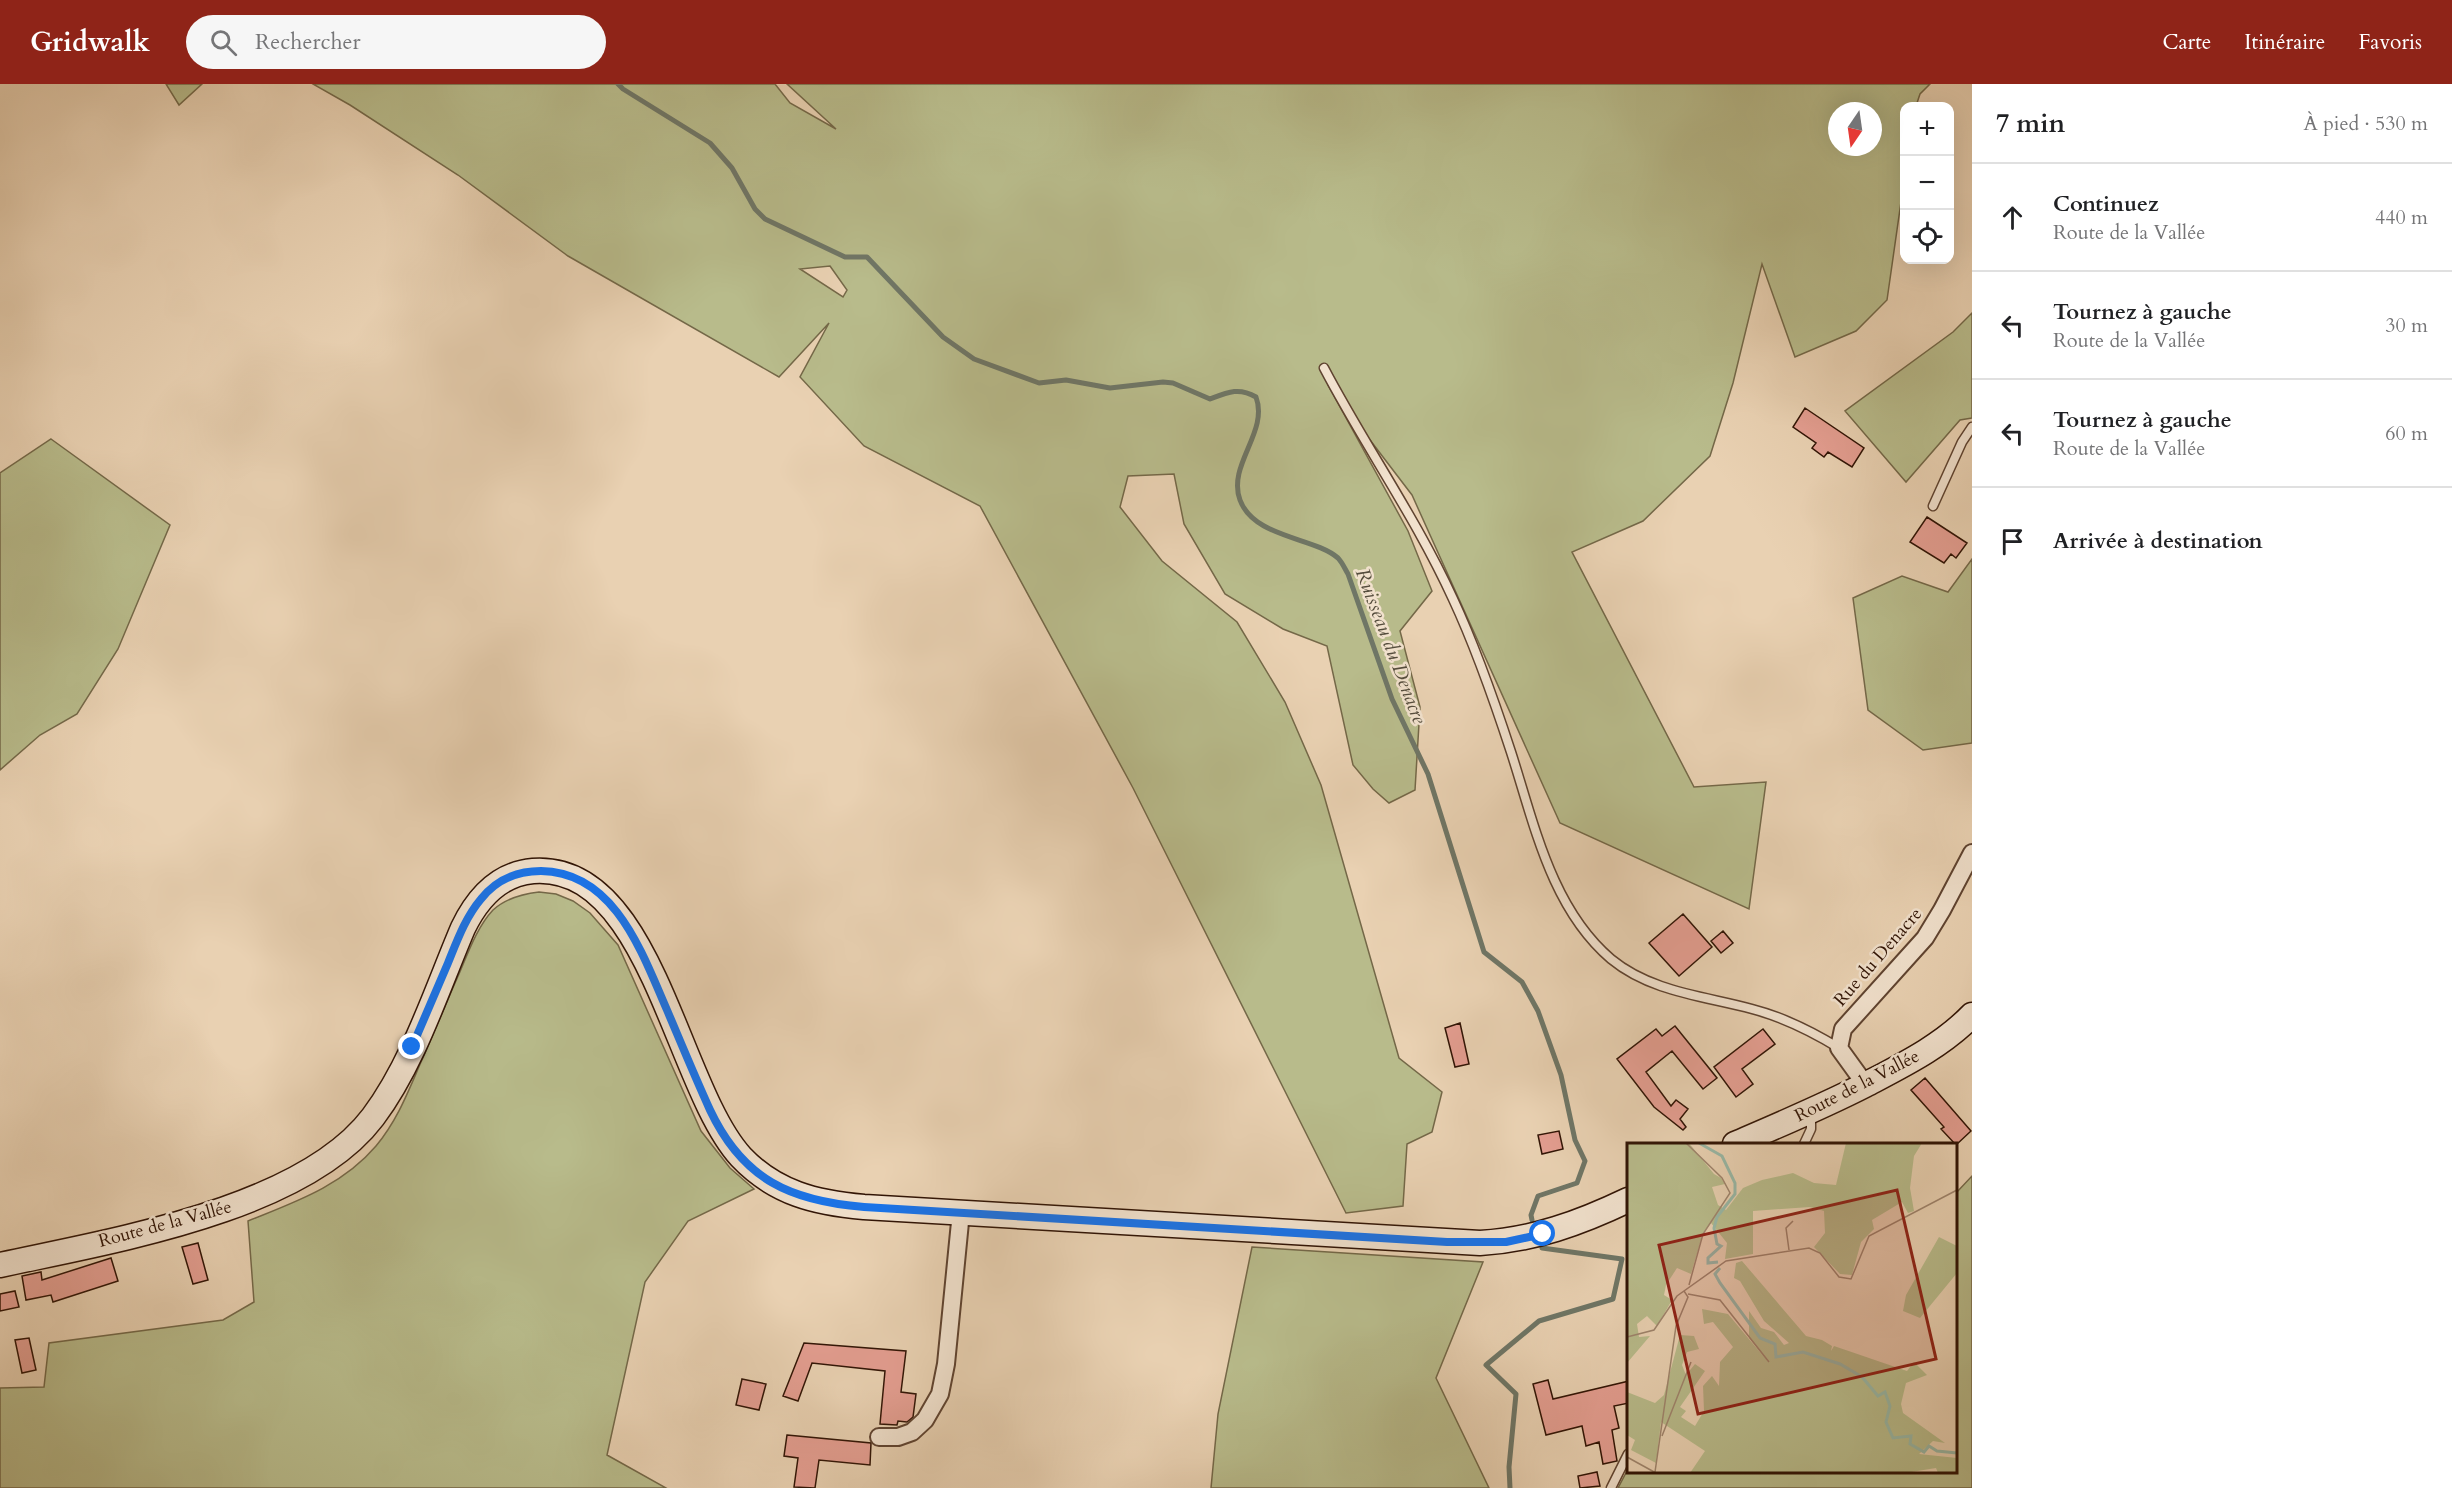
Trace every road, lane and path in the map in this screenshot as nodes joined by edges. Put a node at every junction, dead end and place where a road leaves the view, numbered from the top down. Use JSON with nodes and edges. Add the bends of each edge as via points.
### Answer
{"nodes":[{"id":1,"x":1324,"y":368,"type":"dead end"},
{"id":2,"x":1972,"y":427,"type":"edge"},
{"id":3,"x":1933,"y":506,"type":"dead end"},
{"id":4,"x":1972,"y":853,"type":"edge"},
{"id":5,"x":1972,"y":1015,"type":"edge"},
{"id":6,"x":1839,"y":1048,"type":"junction"},
{"id":7,"x":1865,"y":1084,"type":"junction"},
{"id":8,"x":1810,"y":1111,"type":"junction"},
{"id":9,"x":1737,"y":1143,"type":"edge"},
{"id":10,"x":1804,"y":1143,"type":"edge"},
{"id":11,"x":1627,"y":1201,"type":"edge"},
{"id":12,"x":961,"y":1212,"type":"junction"},
{"id":13,"x":0,"y":1265,"type":"edge"},
{"id":14,"x":879,"y":1437,"type":"dead end"},
{"id":15,"x":1627,"y":1458,"type":"edge"},
{"id":16,"x":1611,"y":1488,"type":"edge"}],
"edges":[{"from":1,"to":6,"type":"lane","via":[[1454,600],[1481,665],[1546,860],[1572,910],[1596,944],[1639,977],[1675,991],[1774,1016],[1804,1027]]},
{"from":2,"to":3,"type":"lane"},
{"from":4,"to":6,"type":"street","name":"Rue du Denacre","via":[[1932,928],[1846,1023]]},
{"from":5,"to":7,"type":"street","name":"Route de la Vallée","via":[[1945,1039]]},
{"from":6,"to":7,"type":"street"},
{"from":7,"to":8,"type":"street","name":"Route de la Vallée"},
{"from":8,"to":9,"type":"street","name":"Route de la Vallée"},
{"from":8,"to":10,"type":"lane","via":[[1811,1129]]},
{"from":11,"to":12,"type":"street","name":"Route de la Vallée","via":[[1550,1232],[1480,1243]]},
{"from":12,"to":13,"type":"street","name":"Route de la Vallée","via":[[831,1204],[799,1197],[769,1181],[742,1158],[715,1120],[645,960],[612,906],[595,889],[576,879],[557,872],[535,871],[504,879],[486,892],[474,908],[392,1089],[371,1119],[337,1153],[290,1181],[217,1212]]},
{"from":12,"to":14,"type":"street","via":[[940,1394],[925,1420],[912,1432]]},
{"from":15,"to":16,"type":"lane"}]}
